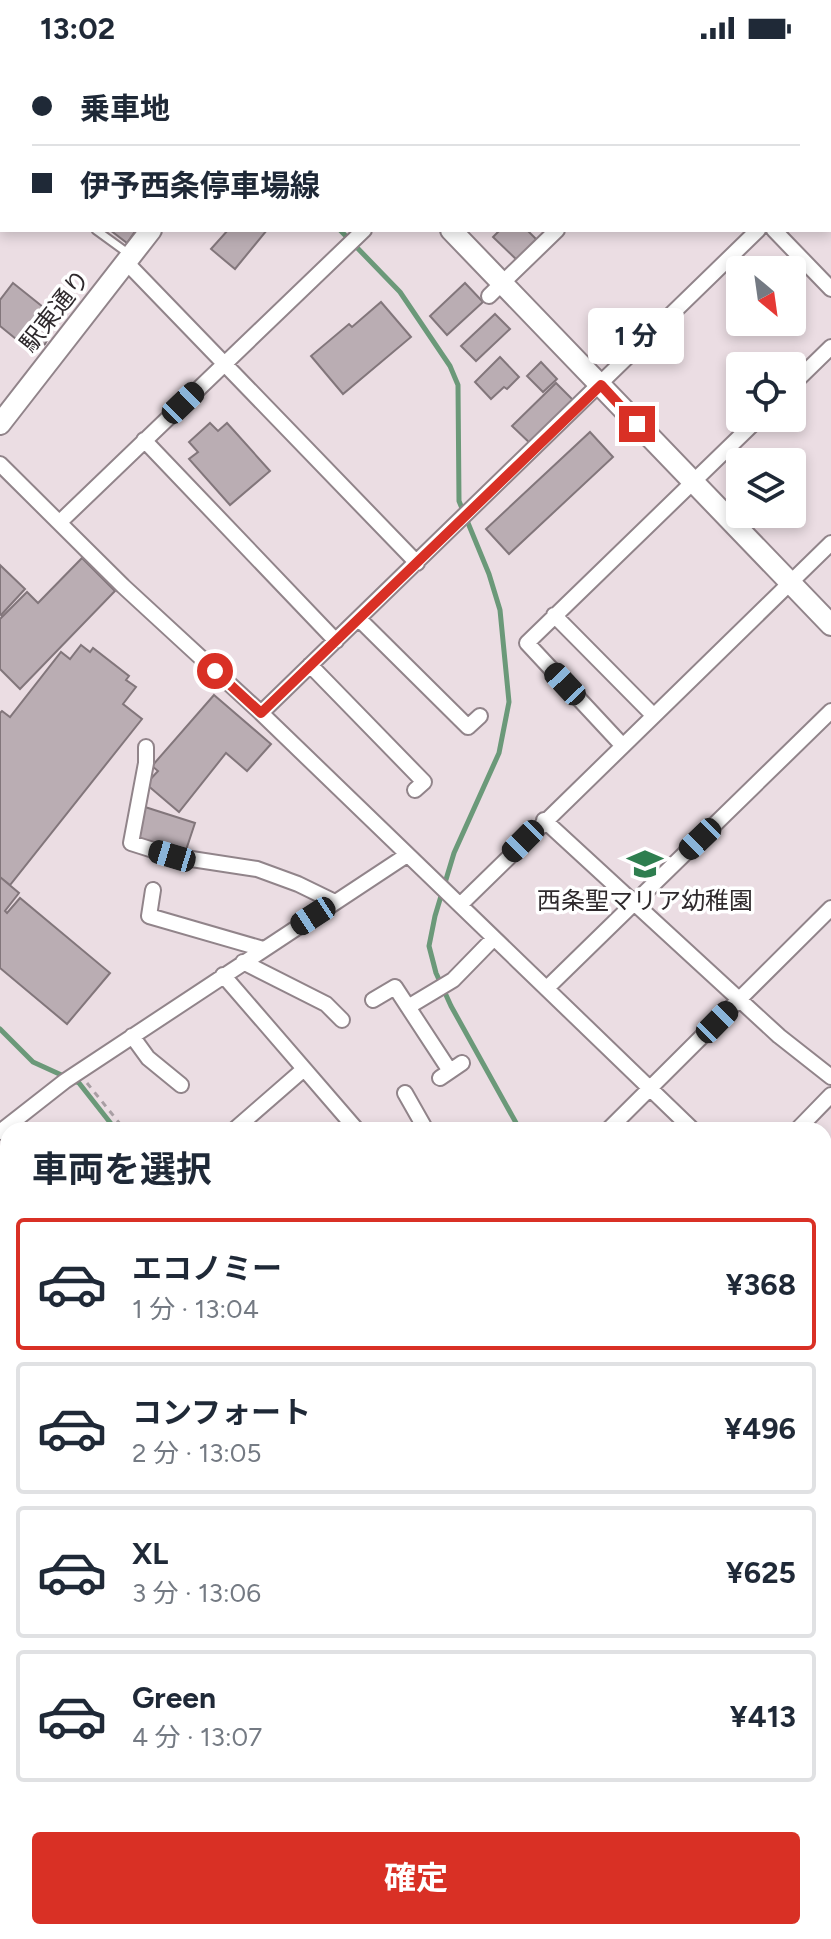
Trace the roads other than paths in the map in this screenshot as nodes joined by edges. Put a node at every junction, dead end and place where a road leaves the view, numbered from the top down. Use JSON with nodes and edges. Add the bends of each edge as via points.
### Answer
{"nodes":[{"id":1,"x":98,"y":232,"type":"edge"},
{"id":2,"x":149,"y":232,"type":"edge"},
{"id":3,"x":452,"y":232,"type":"edge"},
{"id":4,"x":555,"y":232,"type":"edge"},
{"id":5,"x":756,"y":232,"type":"edge"},
{"id":6,"x":776,"y":232,"type":"edge"},
{"id":7,"x":357,"y":236,"type":"edge"},
{"id":8,"x":129,"y":259,"type":"junction"},
{"id":9,"x":831,"y":289,"type":"edge"},
{"id":10,"x":496,"y":290,"type":"junction"},
{"id":11,"x":831,"y":347,"type":"edge"},
{"id":12,"x":223,"y":365,"type":"junction"},
{"id":13,"x":806,"y":371,"type":"edge"},
{"id":14,"x":601,"y":385,"type":"junction"},
{"id":15,"x":0,"y":424,"type":"edge"},
{"id":16,"x":745,"y":432,"type":"edge"},
{"id":17,"x":144,"y":440,"type":"junction"},
{"id":18,"x":0,"y":464,"type":"edge"},
{"id":19,"x":693,"y":482,"type":"junction"},
{"id":20,"x":61,"y":521,"type":"junction"},
{"id":21,"x":831,"y":543,"type":"edge"},
{"id":22,"x":417,"y":563,"type":"junction"},
{"id":23,"x":790,"y":582,"type":"junction"},
{"id":24,"x":554,"y":615,"type":"junction"},
{"id":25,"x":359,"y":619,"type":"junction"},
{"id":26,"x":831,"y":625,"type":"edge"},
{"id":27,"x":336,"y":641,"type":"junction"},
{"id":28,"x":310,"y":665,"type":"junction"},
{"id":29,"x":831,"y":711,"type":"edge"},
{"id":30,"x":261,"y":713,"type":"junction"},
{"id":31,"x":653,"y":715,"type":"junction"},
{"id":32,"x":480,"y":716,"type":"dead end"},
{"id":33,"x":622,"y":745,"type":"junction"},
{"id":34,"x":146,"y":747,"type":"dead end"},
{"id":35,"x":415,"y":790,"type":"dead end"},
{"id":36,"x":544,"y":820,"type":"junction"},
{"id":37,"x":407,"y":855,"type":"junction"},
{"id":38,"x":153,"y":890,"type":"dead end"},
{"id":39,"x":335,"y":902,"type":"junction"},
{"id":40,"x":634,"y":903,"type":"junction"},
{"id":41,"x":460,"y":905,"type":"junction"},
{"id":42,"x":831,"y":908,"type":"edge"},
{"id":43,"x":494,"y":938,"type":"junction"},
{"id":44,"x":263,"y":949,"type":"junction"},
{"id":45,"x":243,"y":962,"type":"junction"},
{"id":46,"x":223,"y":975,"type":"junction"},
{"id":47,"x":547,"y":988,"type":"junction"},
{"id":48,"x":373,"y":1000,"type":"dead end"},
{"id":49,"x":739,"y":1000,"type":"junction"},
{"id":50,"x":408,"y":1007,"type":"junction"},
{"id":51,"x":342,"y":1020,"type":"dead end"},
{"id":52,"x":132,"y":1036,"type":"junction"},
{"id":53,"x":304,"y":1069,"type":"junction"},
{"id":54,"x":451,"y":1071,"type":"dead end"},
{"id":55,"x":831,"y":1077,"type":"edge"},
{"id":56,"x":181,"y":1085,"type":"dead end"},
{"id":57,"x":650,"y":1088,"type":"junction"},
{"id":58,"x":405,"y":1093,"type":"dead end"},
{"id":59,"x":831,"y":1095,"type":"edge"},
{"id":60,"x":14,"y":1122,"type":"edge"},
{"id":61,"x":243,"y":1122,"type":"edge"},
{"id":62,"x":348,"y":1122,"type":"edge"},
{"id":63,"x":421,"y":1122,"type":"edge"},
{"id":64,"x":616,"y":1122,"type":"edge"},
{"id":65,"x":685,"y":1122,"type":"edge"},
{"id":66,"x":805,"y":1122,"type":"edge"}],
"edges":[{"from":1,"to":8,"type":"lane"},
{"from":2,"to":8,"type":"main road","name":"駅東通り"},
{"from":3,"to":10,"type":"main road"},
{"from":4,"to":10,"type":"street"},
{"from":5,"to":14,"type":"street"},
{"from":6,"to":9,"type":"street"},
{"from":7,"to":12,"type":"street"},
{"from":8,"to":12,"type":"street"},
{"from":8,"to":15,"type":"main road","name":"駅東通り"},
{"from":10,"to":14,"type":"main road"},
{"from":11,"to":13,"type":"street"},
{"from":12,"to":17,"type":"street"},
{"from":12,"to":22,"type":"street"},
{"from":14,"to":19,"type":"main road"},
{"from":14,"to":22,"type":"street"},
{"from":16,"to":19,"type":"street"},
{"from":17,"to":20,"type":"street"},
{"from":17,"to":27,"type":"street"},
{"from":18,"to":20,"type":"street"},
{"from":19,"to":23,"type":"main road"},
{"from":19,"to":24,"type":"street"},
{"from":20,"to":30,"type":"street"},
{"from":21,"to":23,"type":"street"},
{"from":22,"to":25,"type":"street"},
{"from":23,"to":26,"type":"main road"},
{"from":23,"to":31,"type":"street"},
{"from":24,"to":31,"type":"street"},
{"from":24,"to":33,"type":"street","via":[[527,643]]},
{"from":25,"to":27,"type":"street"},
{"from":25,"to":32,"type":"street","via":[[468,727]]},
{"from":27,"to":28,"type":"street"},
{"from":28,"to":30,"type":"street"},
{"from":28,"to":35,"type":"street","via":[[424,782]]},
{"from":29,"to":40,"type":"street"},
{"from":30,"to":37,"type":"street"},
{"from":31,"to":33,"type":"street"},
{"from":33,"to":36,"type":"street"},
{"from":34,"to":39,"type":"street","via":[[131,843],[172,856],[257,869]]},
{"from":36,"to":40,"type":"street"},
{"from":36,"to":41,"type":"street"},
{"from":37,"to":39,"type":"street"},
{"from":37,"to":41,"type":"street"},
{"from":38,"to":44,"type":"street","via":[[149,916]]},
{"from":39,"to":44,"type":"street"},
{"from":40,"to":47,"type":"street"},
{"from":40,"to":49,"type":"street"},
{"from":41,"to":43,"type":"street"},
{"from":42,"to":49,"type":"street"},
{"from":43,"to":47,"type":"street"},
{"from":43,"to":50,"type":"street","via":[[453,980]]},
{"from":44,"to":45,"type":"street"},
{"from":45,"to":46,"type":"street"},
{"from":45,"to":51,"type":"street","via":[[326,1004]]},
{"from":46,"to":52,"type":"street"},
{"from":46,"to":53,"type":"street"},
{"from":47,"to":57,"type":"street"},
{"from":48,"to":50,"type":"street","via":[[395,987]]},
{"from":49,"to":55,"type":"street"},
{"from":49,"to":57,"type":"street"},
{"from":50,"to":54,"type":"street"},
{"from":52,"to":56,"type":"street","via":[[148,1058]]},
{"from":52,"to":60,"type":"street"},
{"from":53,"to":61,"type":"street"},
{"from":53,"to":62,"type":"street"},
{"from":57,"to":64,"type":"street"},
{"from":57,"to":65,"type":"street"},
{"from":58,"to":63,"type":"street"},
{"from":59,"to":66,"type":"street"}]}
